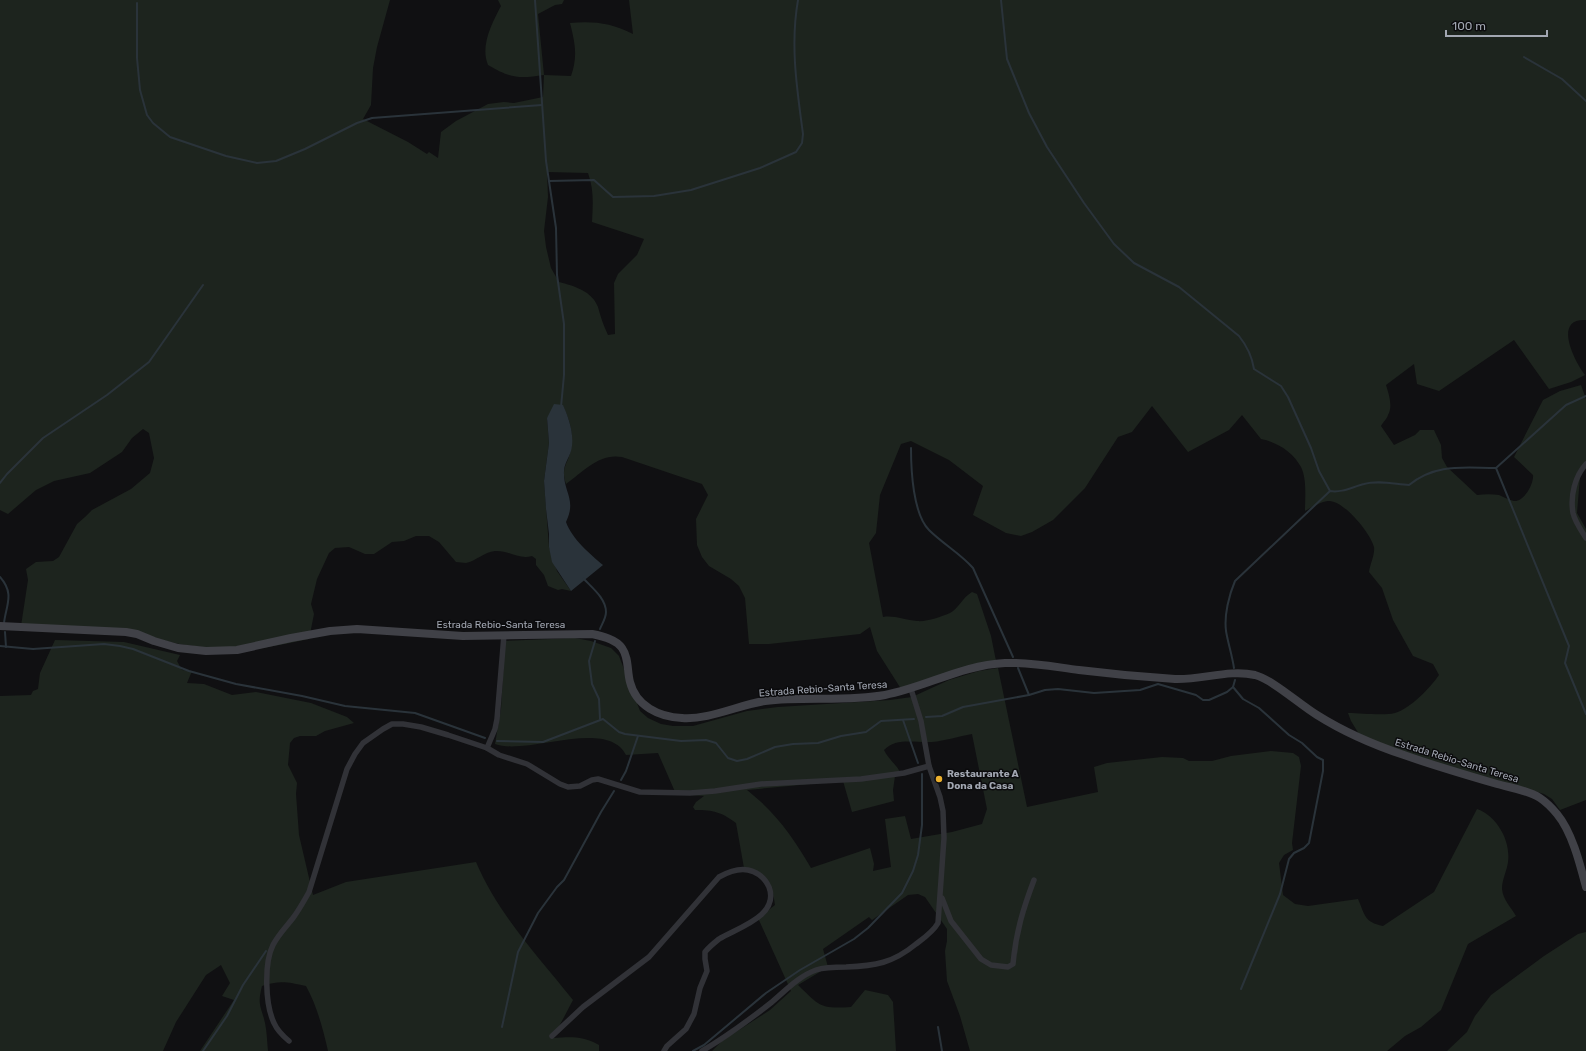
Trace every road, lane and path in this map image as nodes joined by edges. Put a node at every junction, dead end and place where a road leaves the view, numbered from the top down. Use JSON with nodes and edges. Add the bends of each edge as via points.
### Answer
{"nodes":[{"id":1,"x":1586,"y":464,"type":"edge"},
{"id":2,"x":1586,"y":538,"type":"edge"},
{"id":3,"x":0,"y":626,"type":"edge"},
{"id":4,"x":504,"y":635,"type":"junction"},
{"id":5,"x":911,"y":689,"type":"junction"},
{"id":6,"x":487,"y":748,"type":"junction"},
{"id":7,"x":928,"y":766,"type":"junction"},
{"id":8,"x":1586,"y":870,"type":"edge"},
{"id":9,"x":1584,"y":878,"type":"junction"},
{"id":10,"x":1034,"y":880,"type":"dead end"},
{"id":11,"x":1586,"y":887,"type":"edge"},
{"id":12,"x":941,"y":896,"type":"junction"},
{"id":13,"x":552,"y":1036,"type":"dead end"},
{"id":14,"x":289,"y":1041,"type":"dead end"},
{"id":15,"x":664,"y":1051,"type":"edge"},
{"id":16,"x":702,"y":1051,"type":"edge"}],
"edges":[{"from":1,"to":2,"type":"street","via":[[1576,482],[1572,504],[1573,514]]},
{"from":3,"to":4,"type":"street","name":"Estrada Rebio-Santa Teresa","via":[[126,632],[178,648],[206,651],[237,650],[322,632],[357,630],[463,636]]},
{"from":4,"to":5,"type":"street","name":"Estrada Rebio-Santa Teresa","via":[[581,634],[602,636],[611,640],[622,648],[634,692],[650,710],[671,717],[697,718],[767,701],[881,696]]},
{"from":4,"to":6,"type":"street","via":[[496,724]]},
{"from":5,"to":7,"type":"street","via":[[921,721]]},
{"from":5,"to":9,"type":"street","name":"Estrada Rebio-Santa Teresa","via":[[978,666],[1019,662],[1108,674],[1181,679],[1251,674],[1265,678],[1338,728],[1418,760],[1538,797],[1558,814],[1567,830]]},
{"from":6,"to":7,"type":"street","via":[[499,755],[527,764],[568,787],[580,786],[598,779],[649,793],[690,793],[761,784],[861,779],[904,773]]},
{"from":6,"to":14,"type":"street","via":[[448,735],[397,723],[373,735],[355,754],[347,769],[309,892],[302,906],[280,933],[269,956],[269,1006],[273,1022]]},
{"from":7,"to":12,"type":"street","via":[[943,811]]},
{"from":8,"to":9,"type":"street"},
{"from":9,"to":11,"type":"street","name":"Estrada Rebio-Santa Teresa"},
{"from":10,"to":12,"type":"street","via":[[1014,944],[1013,964],[1008,967],[991,965],[974,952],[951,921]]},
{"from":12,"to":16,"type":"street","via":[[938,923],[935,928],[904,954],[878,964],[815,970]]},
{"from":13,"to":15,"type":"street","via":[[583,1006],[649,957],[719,877],[735,870],[754,872],[762,877],[769,888],[767,908],[758,918],[720,938],[705,952],[707,971],[694,1014],[686,1029]]}]}
